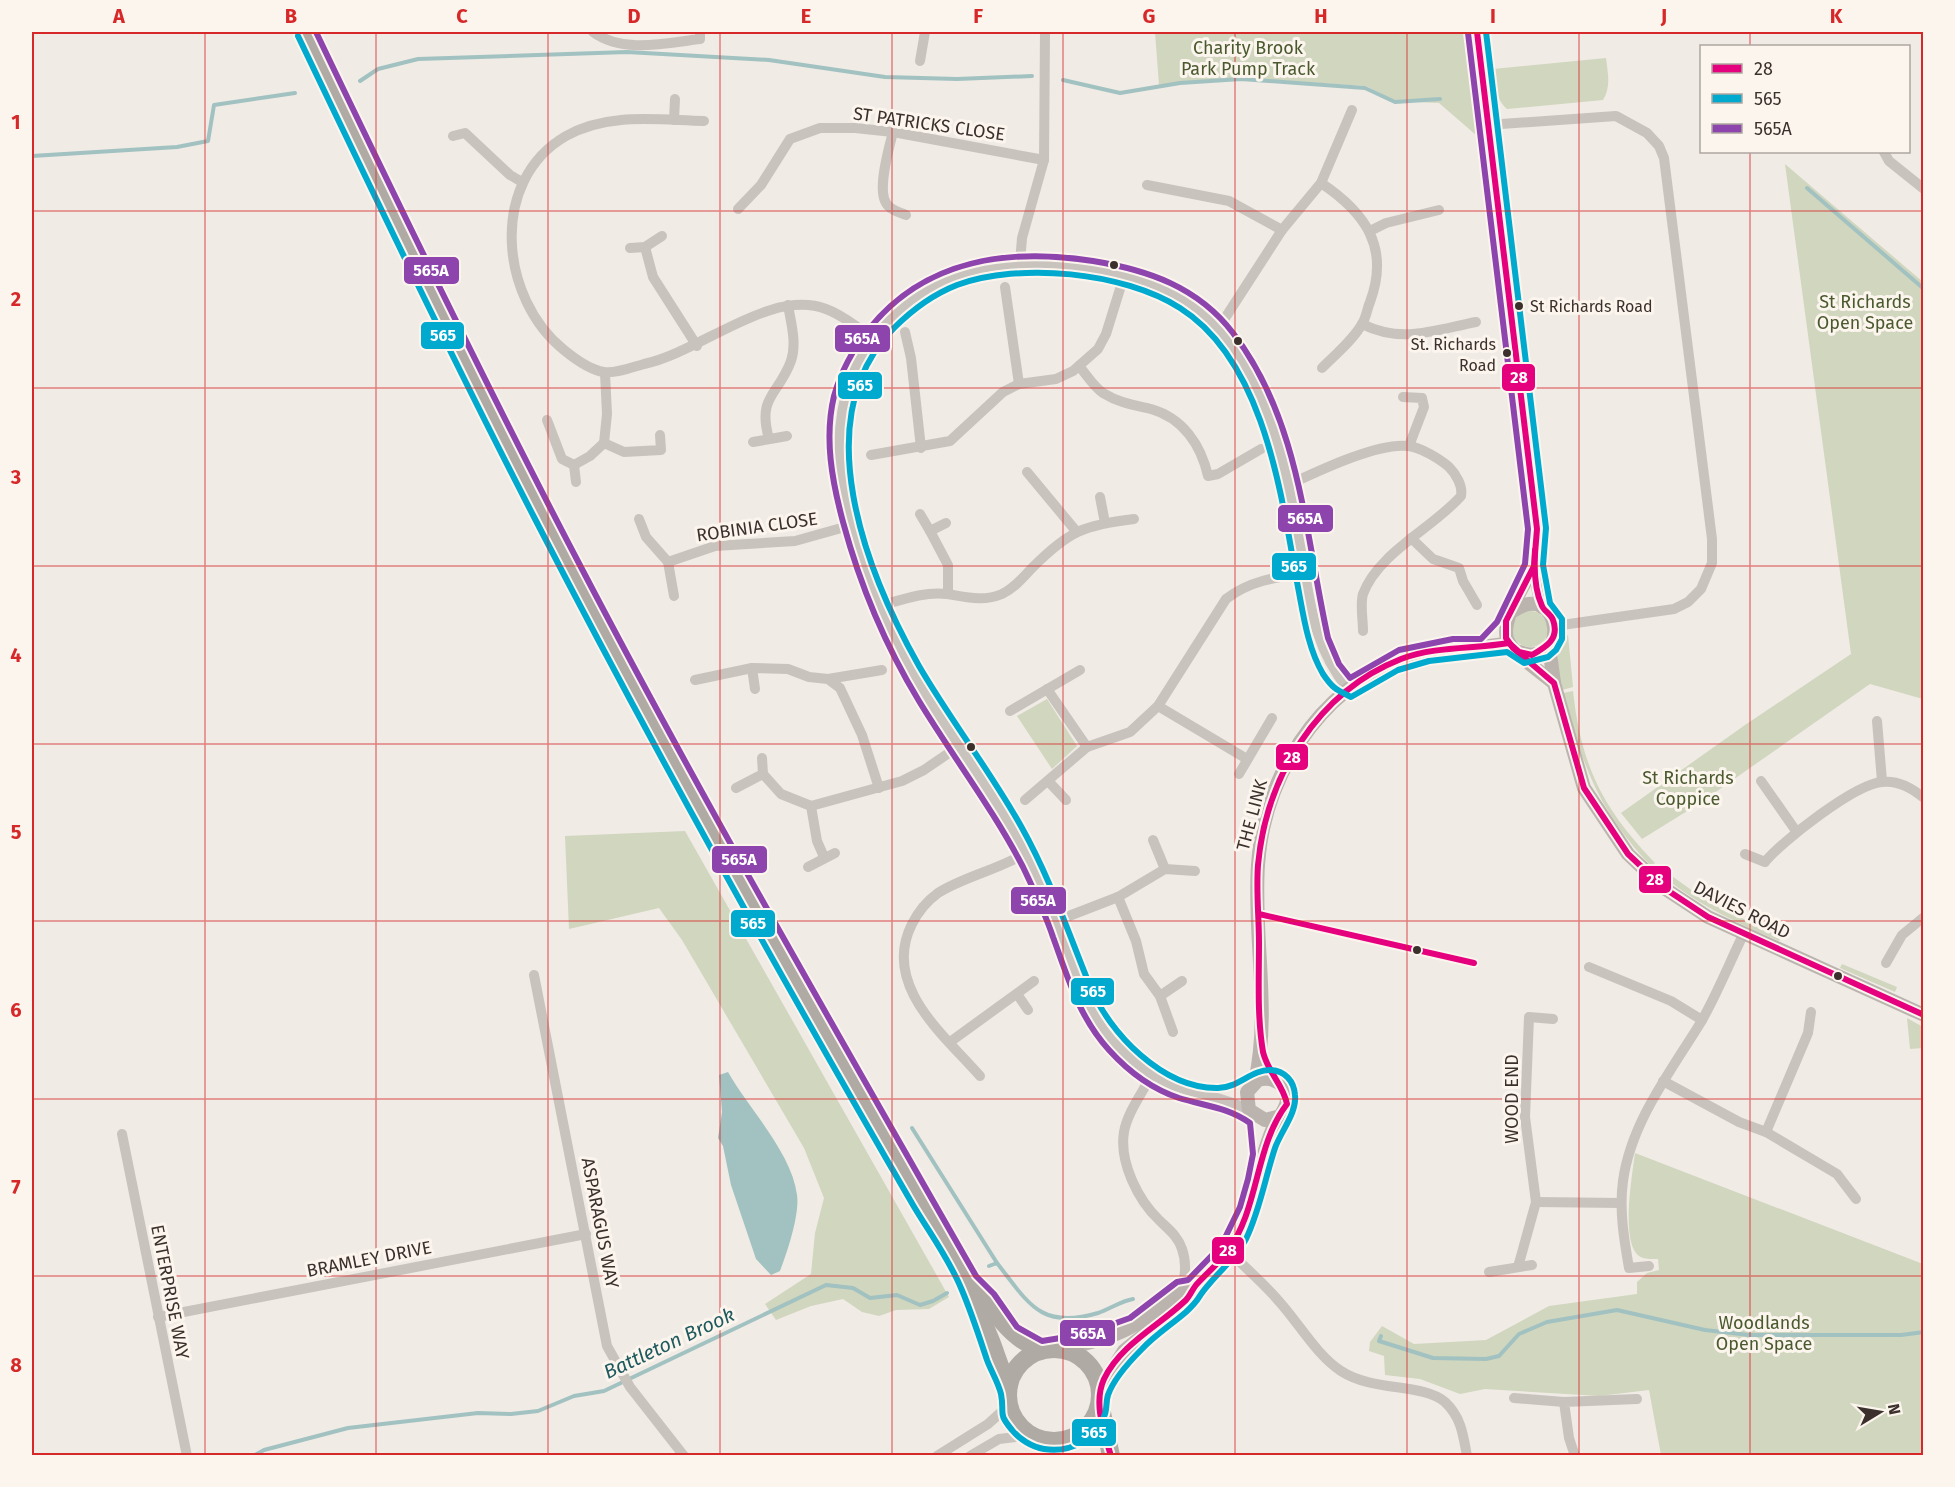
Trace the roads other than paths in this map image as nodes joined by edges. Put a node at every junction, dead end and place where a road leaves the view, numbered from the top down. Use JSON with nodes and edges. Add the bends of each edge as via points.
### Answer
{"nodes":[{"id":1,"x":306,"y":32,"type":"edge"},
{"id":2,"x":593,"y":32,"type":"edge"},
{"id":3,"x":700,"y":32,"type":"edge"},
{"id":4,"x":925,"y":32,"type":"edge"},
{"id":5,"x":1045,"y":32,"type":"edge"},
{"id":6,"x":1477,"y":32,"type":"edge"},
{"id":7,"x":920,"y":61,"type":"dead end"},
{"id":8,"x":675,"y":99,"type":"dead end"},
{"id":9,"x":1352,"y":110,"type":"dead end"},
{"id":10,"x":674,"y":120,"type":"junction"},
{"id":11,"x":704,"y":121,"type":"dead end"},
{"id":12,"x":1487,"y":125,"type":"junction"},
{"id":13,"x":893,"y":132,"type":"junction"},
{"id":14,"x":453,"y":136,"type":"dead end"},
{"id":15,"x":1885,"y":153,"type":"edge"},
{"id":16,"x":1044,"y":160,"type":"junction"},
{"id":17,"x":522,"y":182,"type":"junction"},
{"id":18,"x":1321,"y":183,"type":"junction"},
{"id":19,"x":1147,"y":185,"type":"dead end"},
{"id":20,"x":1923,"y":189,"type":"edge"},
{"id":21,"x":738,"y":209,"type":"dead end"},
{"id":22,"x":1438,"y":210,"type":"dead end"},
{"id":23,"x":906,"y":215,"type":"dead end"},
{"id":24,"x":1282,"y":230,"type":"junction"},
{"id":25,"x":1370,"y":231,"type":"junction"},
{"id":26,"x":662,"y":236,"type":"dead end"},
{"id":27,"x":645,"y":247,"type":"junction"},
{"id":28,"x":630,"y":248,"type":"dead end"},
{"id":29,"x":1020,"y":263,"type":"junction"},
{"id":30,"x":1124,"y":276,"type":"junction"},
{"id":31,"x":1005,"y":287,"type":"dead end"},
{"id":32,"x":788,"y":305,"type":"junction"},
{"id":33,"x":1476,"y":322,"type":"dead end"},
{"id":34,"x":1362,"y":324,"type":"junction"},
{"id":35,"x":1218,"y":329,"type":"junction"},
{"id":36,"x":905,"y":332,"type":"dead end"},
{"id":37,"x":873,"y":337,"type":"junction"},
{"id":38,"x":698,"y":345,"type":"junction"},
{"id":39,"x":1079,"y":366,"type":"junction"},
{"id":40,"x":1322,"y":368,"type":"dead end"},
{"id":41,"x":605,"y":373,"type":"junction"},
{"id":42,"x":1019,"y":384,"type":"junction"},
{"id":43,"x":1403,"y":397,"type":"dead end"},
{"id":44,"x":547,"y":420,"type":"dead end"},
{"id":45,"x":660,"y":435,"type":"dead end"},
{"id":46,"x":787,"y":436,"type":"dead end"},
{"id":47,"x":770,"y":439,"type":"junction"},
{"id":48,"x":753,"y":442,"type":"dead end"},
{"id":49,"x":604,"y":443,"type":"junction"},
{"id":50,"x":1409,"y":446,"type":"junction"},
{"id":51,"x":921,"y":448,"type":"junction"},
{"id":52,"x":1261,"y":449,"type":"dead end"},
{"id":53,"x":871,"y":455,"type":"dead end"},
{"id":54,"x":574,"y":465,"type":"junction"},
{"id":55,"x":1027,"y":472,"type":"dead end"},
{"id":56,"x":576,"y":482,"type":"dead end"},
{"id":57,"x":1288,"y":485,"type":"junction"},
{"id":58,"x":1100,"y":497,"type":"dead end"},
{"id":59,"x":920,"y":514,"type":"dead end"},
{"id":60,"x":639,"y":519,"type":"dead end"},
{"id":61,"x":1134,"y":519,"type":"dead end"},
{"id":62,"x":946,"y":523,"type":"dead end"},
{"id":63,"x":1105,"y":523,"type":"junction"},
{"id":64,"x":852,"y":525,"type":"junction"},
{"id":65,"x":930,"y":531,"type":"junction"},
{"id":66,"x":1076,"y":531,"type":"junction"},
{"id":67,"x":1411,"y":538,"type":"junction"},
{"id":68,"x":668,"y":562,"type":"junction"},
{"id":69,"x":1534,"y":566,"type":"junction"},
{"id":70,"x":1305,"y":573,"type":"junction"},
{"id":71,"x":948,"y":594,"type":"junction"},
{"id":72,"x":674,"y":597,"type":"dead end"},
{"id":73,"x":1477,"y":605,"type":"dead end"},
{"id":74,"x":880,"y":606,"type":"junction"},
{"id":75,"x":1542,"y":607,"type":"junction"},
{"id":76,"x":1513,"y":611,"type":"junction"},
{"id":77,"x":1555,"y":626,"type":"junction"},
{"id":78,"x":1505,"y":627,"type":"junction"},
{"id":79,"x":1363,"y":631,"type":"dead end"},
{"id":80,"x":1549,"y":646,"type":"junction"},
{"id":81,"x":1514,"y":647,"type":"junction"},
{"id":82,"x":1485,"y":648,"type":"junction"},
{"id":83,"x":753,"y":668,"type":"junction"},
{"id":84,"x":882,"y":670,"type":"dead end"},
{"id":85,"x":1080,"y":670,"type":"dead end"},
{"id":86,"x":828,"y":679,"type":"junction"},
{"id":87,"x":695,"y":680,"type":"dead end"},
{"id":88,"x":1554,"y":683,"type":"junction"},
{"id":89,"x":755,"y":689,"type":"dead end"},
{"id":90,"x":1047,"y":689,"type":"junction"},
{"id":91,"x":1347,"y":689,"type":"junction"},
{"id":92,"x":1158,"y":706,"type":"junction"},
{"id":93,"x":1010,"y":711,"type":"dead end"},
{"id":94,"x":1272,"y":718,"type":"dead end"},
{"id":95,"x":1877,"y":721,"type":"dead end"},
{"id":96,"x":959,"y":746,"type":"junction"},
{"id":97,"x":1086,"y":747,"type":"junction"},
{"id":98,"x":762,"y":758,"type":"dead end"},
{"id":99,"x":1247,"y":759,"type":"junction"},
{"id":100,"x":763,"y":774,"type":"junction"},
{"id":101,"x":1239,"y":774,"type":"dead end"},
{"id":102,"x":1761,"y":781,"type":"dead end"},
{"id":103,"x":1049,"y":782,"type":"junction"},
{"id":104,"x":1882,"y":782,"type":"junction"},
{"id":105,"x":736,"y":788,"type":"dead end"},
{"id":106,"x":879,"y":788,"type":"junction"},
{"id":107,"x":1923,"y":798,"type":"edge"},
{"id":108,"x":1025,"y":800,"type":"dead end"},
{"id":109,"x":1066,"y":800,"type":"dead end"},
{"id":110,"x":811,"y":806,"type":"junction"},
{"id":111,"x":1796,"y":831,"type":"junction"},
{"id":112,"x":1153,"y":840,"type":"dead end"},
{"id":113,"x":1026,"y":854,"type":"junction"},
{"id":114,"x":1745,"y":854,"type":"dead end"},
{"id":115,"x":808,"y":867,"type":"dead end"},
{"id":116,"x":1165,"y":868,"type":"junction"},
{"id":117,"x":1195,"y":871,"type":"dead end"},
{"id":118,"x":1118,"y":897,"type":"junction"},
{"id":119,"x":1923,"y":917,"type":"edge"},
{"id":120,"x":1056,"y":921,"type":"junction"},
{"id":121,"x":1743,"y":935,"type":"junction"},
{"id":122,"x":1886,"y":963,"type":"dead end"},
{"id":123,"x":1588,"y":967,"type":"dead end"},
{"id":124,"x":534,"y":975,"type":"dead end"},
{"id":125,"x":1034,"y":981,"type":"dead end"},
{"id":126,"x":1182,"y":981,"type":"dead end"},
{"id":127,"x":1017,"y":994,"type":"junction"},
{"id":128,"x":1160,"y":996,"type":"junction"},
{"id":129,"x":1028,"y":1010,"type":"dead end"},
{"id":130,"x":1812,"y":1012,"type":"dead end"},
{"id":131,"x":1923,"y":1015,"type":"edge"},
{"id":132,"x":1552,"y":1019,"type":"dead end"},
{"id":133,"x":1702,"y":1020,"type":"junction"},
{"id":134,"x":1173,"y":1032,"type":"dead end"},
{"id":135,"x":950,"y":1042,"type":"junction"},
{"id":136,"x":1262,"y":1049,"type":"junction"},
{"id":137,"x":1152,"y":1074,"type":"junction"},
{"id":138,"x":980,"y":1076,"type":"dead end"},
{"id":139,"x":1274,"y":1080,"type":"junction"},
{"id":140,"x":1663,"y":1081,"type":"junction"},
{"id":141,"x":1251,"y":1087,"type":"junction"},
{"id":142,"x":1228,"y":1099,"type":"junction"},
{"id":143,"x":1254,"y":1114,"type":"junction"},
{"id":144,"x":1277,"y":1117,"type":"junction"},
{"id":145,"x":1766,"y":1132,"type":"junction"},
{"id":146,"x":122,"y":1134,"type":"dead end"},
{"id":147,"x":1262,"y":1154,"type":"junction"},
{"id":148,"x":1856,"y":1199,"type":"dead end"},
{"id":149,"x":1536,"y":1203,"type":"junction"},
{"id":150,"x":1621,"y":1203,"type":"junction"},
{"id":151,"x":586,"y":1234,"type":"junction"},
{"id":152,"x":1228,"y":1251,"type":"junction"},
{"id":153,"x":1532,"y":1265,"type":"dead end"},
{"id":154,"x":1649,"y":1266,"type":"dead end"},
{"id":155,"x":1518,"y":1267,"type":"junction"},
{"id":156,"x":1489,"y":1272,"type":"dead end"},
{"id":157,"x":969,"y":1282,"type":"junction"},
{"id":158,"x":1187,"y":1289,"type":"junction"},
{"id":159,"x":158,"y":1317,"type":"junction"},
{"id":160,"x":1063,"y":1349,"type":"junction"},
{"id":161,"x":1041,"y":1350,"type":"junction"},
{"id":162,"x":1009,"y":1385,"type":"junction"},
{"id":163,"x":1100,"y":1396,"type":"junction"},
{"id":164,"x":1514,"y":1398,"type":"dead end"},
{"id":165,"x":1637,"y":1399,"type":"dead end"},
{"id":166,"x":1564,"y":1402,"type":"junction"},
{"id":167,"x":1009,"y":1405,"type":"junction"},
{"id":168,"x":1032,"y":1436,"type":"junction"},
{"id":169,"x":1060,"y":1448,"type":"edge"},
{"id":170,"x":187,"y":1455,"type":"edge"},
{"id":171,"x":684,"y":1455,"type":"edge"},
{"id":172,"x":937,"y":1455,"type":"edge"},
{"id":173,"x":970,"y":1455,"type":"edge"},
{"id":174,"x":1111,"y":1455,"type":"edge"},
{"id":175,"x":1467,"y":1455,"type":"edge"},
{"id":176,"x":1575,"y":1455,"type":"edge"}],
"edges":[{"from":1,"to":157,"type":"highway","via":[[574,574],[719,843]]},
{"from":2,"to":3,"type":"street","via":[[625,45],[700,39]]},
{"from":4,"to":7,"type":"street"},
{"from":5,"to":16,"type":"street"},
{"from":6,"to":12,"type":"street"},
{"from":8,"to":10,"type":"street"},
{"from":9,"to":18,"type":"street"},
{"from":10,"to":11,"type":"street"},
{"from":10,"to":17,"type":"street","via":[[625,119],[579,130],[551,147]]},
{"from":12,"to":69,"type":"street","via":[[1537,529]]},
{"from":12,"to":77,"type":"street","via":[[1616,116],[1647,133],[1659,146],[1666,174],[1712,563],[1701,589],[1674,609]]},
{"from":13,"to":16,"type":"street","name":"ST PATRICKS CLOSE"},
{"from":13,"to":21,"type":"street","name":"ST PATRICKS CLOSE","via":[[832,128],[798,134],[790,139],[761,185]]},
{"from":13,"to":23,"type":"street","via":[[882,195],[892,209]]},
{"from":14,"to":17,"type":"street","via":[[465,133]]},
{"from":15,"to":20,"type":"street"},
{"from":16,"to":29,"type":"street","via":[[1022,238]]},
{"from":17,"to":41,"type":"street","via":[[511,234],[524,298],[556,343],[584,364]]},
{"from":18,"to":24,"type":"street"},
{"from":18,"to":25,"type":"street","via":[[1354,210]]},
{"from":19,"to":24,"type":"street","via":[[1229,201]]},
{"from":22,"to":25,"type":"street"},
{"from":24,"to":35,"type":"street"},
{"from":25,"to":34,"type":"street","via":[[1376,250],[1377,279]]},
{"from":26,"to":27,"type":"street"},
{"from":27,"to":28,"type":"street"},
{"from":27,"to":38,"type":"street","via":[[653,277]]},
{"from":29,"to":30,"type":"street","via":[[1065,265]]},
{"from":29,"to":37,"type":"street","via":[[983,267],[934,285],[906,303]]},
{"from":30,"to":35,"type":"street","via":[[1172,293],[1193,305]]},
{"from":30,"to":39,"type":"street","via":[[1106,334],[1098,349]]},
{"from":31,"to":42,"type":"street"},
{"from":32,"to":37,"type":"street","via":[[826,309]]},
{"from":32,"to":38,"type":"street","via":[[760,314]]},
{"from":32,"to":47,"type":"street","via":[[794,346],[791,361],[767,402]]},
{"from":33,"to":34,"type":"street","via":[[1400,336]]},
{"from":34,"to":40,"type":"street"},
{"from":35,"to":57,"type":"street","via":[[1239,356],[1272,422]]},
{"from":36,"to":51,"type":"street"},
{"from":37,"to":64,"type":"street","via":[[855,366],[843,399],[839,463]]},
{"from":38,"to":41,"type":"street","via":[[672,357]]},
{"from":39,"to":42,"type":"street","via":[[1056,379]]},
{"from":39,"to":52,"type":"street","via":[[1101,392],[1177,422],[1200,451],[1208,476]]},
{"from":41,"to":49,"type":"street","via":[[608,414]]},
{"from":42,"to":51,"type":"street","via":[[990,402],[950,441]]},
{"from":43,"to":50,"type":"street","via":[[1422,398],[1424,407]]},
{"from":44,"to":54,"type":"street","via":[[562,459]]},
{"from":45,"to":49,"type":"street","via":[[661,450],[624,452]]},
{"from":46,"to":47,"type":"street"},
{"from":47,"to":48,"type":"street"},
{"from":49,"to":54,"type":"street"},
{"from":50,"to":57,"type":"street","via":[[1391,446],[1352,458]]},
{"from":50,"to":67,"type":"street","via":[[1451,469],[1462,491],[1457,501]]},
{"from":51,"to":53,"type":"street"},
{"from":54,"to":56,"type":"street"},
{"from":55,"to":66,"type":"street"},
{"from":57,"to":70,"type":"street"},
{"from":58,"to":63,"type":"street"},
{"from":59,"to":65,"type":"street"},
{"from":60,"to":68,"type":"street","via":[[646,537]]},
{"from":61,"to":63,"type":"street"},
{"from":62,"to":65,"type":"street"},
{"from":63,"to":66,"type":"street"},
{"from":64,"to":68,"type":"street","name":"ROBINIA CLOSE","via":[[795,541],[716,546]]},
{"from":64,"to":74,"type":"street"},
{"from":65,"to":71,"type":"street","via":[[948,565]]},
{"from":66,"to":71,"type":"street","via":[[1000,595],[977,598]]},
{"from":67,"to":73,"type":"street","via":[[1433,559],[1459,568]]},
{"from":67,"to":79,"type":"street","via":[[1375,574],[1362,596]]},
{"from":68,"to":72,"type":"street"},
{"from":69,"to":75,"type":"street"},
{"from":69,"to":76,"type":"street"},
{"from":70,"to":91,"type":"street","via":[[1319,641],[1331,669]]},
{"from":70,"to":92,"type":"street","via":[[1261,581],[1226,600]]},
{"from":71,"to":74,"type":"street","via":[[914,596]]},
{"from":74,"to":96,"type":"street","via":[[902,652]]},
{"from":75,"to":76,"type":"street","via":[[1527,604]]},
{"from":75,"to":77,"type":"street"},
{"from":76,"to":78,"type":"street"},
{"from":77,"to":80,"type":"street","name":"DAVIES ROAD"},
{"from":78,"to":81,"type":"street"},
{"from":78,"to":82,"type":"street"},
{"from":80,"to":81,"type":"street","via":[[1532,655]]},
{"from":80,"to":88,"type":"street","name":"DAVIES ROAD"},
{"from":81,"to":82,"type":"street","name":"THE LINK"},
{"from":81,"to":88,"type":"street"},
{"from":82,"to":91,"type":"street","name":"THE LINK","via":[[1454,648],[1402,659]]},
{"from":83,"to":86,"type":"street","via":[[788,669]]},
{"from":83,"to":87,"type":"street"},
{"from":83,"to":89,"type":"street"},
{"from":84,"to":86,"type":"street"},
{"from":85,"to":90,"type":"street"},
{"from":86,"to":106,"type":"street","via":[[840,688],[862,735]]},
{"from":88,"to":121,"type":"street","name":"DAVIES ROAD","via":[[1584,789],[1628,854],[1664,888]]},
{"from":90,"to":93,"type":"street"},
{"from":90,"to":97,"type":"street"},
{"from":91,"to":136,"type":"street","name":"THE LINK","via":[[1298,742],[1282,771],[1265,822],[1258,864]]},
{"from":92,"to":97,"type":"street","via":[[1130,732]]},
{"from":92,"to":99,"type":"street"},
{"from":94,"to":99,"type":"street"},
{"from":95,"to":104,"type":"street"},
{"from":96,"to":106,"type":"street","via":[[924,770]]},
{"from":96,"to":113,"type":"street"},
{"from":97,"to":103,"type":"street"},
{"from":98,"to":100,"type":"street"},
{"from":99,"to":101,"type":"street"},
{"from":100,"to":105,"type":"street"},
{"from":100,"to":110,"type":"street","via":[[781,794]]},
{"from":102,"to":111,"type":"street"},
{"from":103,"to":108,"type":"street"},
{"from":103,"to":109,"type":"street"},
{"from":104,"to":107,"type":"street","via":[[1905,785]]},
{"from":104,"to":111,"type":"street","via":[[1859,791]]},
{"from":106,"to":110,"type":"street"},
{"from":110,"to":115,"type":"street","via":[[817,842],[830,855]]},
{"from":111,"to":114,"type":"street","via":[[1765,862]]},
{"from":112,"to":116,"type":"street"},
{"from":113,"to":120,"type":"street"},
{"from":113,"to":135,"type":"street","via":[[935,895],[919,911],[908,932],[904,962],[909,984],[918,1006]]},
{"from":116,"to":117,"type":"street"},
{"from":116,"to":118,"type":"street"},
{"from":118,"to":120,"type":"street"},
{"from":118,"to":128,"type":"street","via":[[1144,974]]},
{"from":119,"to":122,"type":"street","via":[[1902,935]]},
{"from":120,"to":137,"type":"street","via":[[1091,1013],[1118,1046]]},
{"from":121,"to":131,"type":"street","name":"DAVIES ROAD"},
{"from":121,"to":133,"type":"street"},
{"from":123,"to":133,"type":"street","via":[[1671,1001]]},
{"from":124,"to":151,"type":"street","name":"ASPARAGUS WAY"},
{"from":125,"to":127,"type":"street"},
{"from":126,"to":128,"type":"street"},
{"from":127,"to":129,"type":"street"},
{"from":127,"to":135,"type":"street"},
{"from":128,"to":134,"type":"street"},
{"from":130,"to":145,"type":"street","via":[[1808,1033]]},
{"from":132,"to":149,"type":"street","name":"WOOD END","via":[[1529,1017],[1525,1117]]},
{"from":133,"to":140,"type":"street"},
{"from":135,"to":138,"type":"street"},
{"from":136,"to":139,"type":"street","name":"THE LINK"},
{"from":136,"to":141,"type":"street","name":"THE LINK"},
{"from":137,"to":142,"type":"street","via":[[1179,1088]]},
{"from":137,"to":158,"type":"street","via":[[1124,1132],[1126,1168],[1143,1199],[1172,1231],[1183,1251]]},
{"from":139,"to":141,"type":"street","via":[[1263,1079]]},
{"from":139,"to":144,"type":"street","name":"THE LINK","via":[[1284,1089],[1287,1099]]},
{"from":140,"to":145,"type":"street","via":[[1739,1122]]},
{"from":140,"to":150,"type":"street","via":[[1632,1145]]},
{"from":141,"to":142,"type":"street"},
{"from":141,"to":143,"type":"street","name":"THE LINK"},
{"from":142,"to":143,"type":"street"},
{"from":143,"to":144,"type":"street"},
{"from":143,"to":147,"type":"street","name":"THE LINK"},
{"from":144,"to":147,"type":"street","name":"THE LINK"},
{"from":145,"to":148,"type":"street","via":[[1837,1174]]},
{"from":146,"to":159,"type":"street","name":"ENTERPRISE WAY"},
{"from":147,"to":152,"type":"street","name":"THE LINK","via":[[1248,1210]]},
{"from":149,"to":150,"type":"street"},
{"from":149,"to":155,"type":"street","name":"WOOD END"},
{"from":150,"to":154,"type":"street","via":[[1629,1268]]},
{"from":151,"to":159,"type":"street","name":"BRAMLEY DRIVE"},
{"from":151,"to":171,"type":"street","name":"ASPARAGUS WAY","via":[[607,1346],[622,1376]]},
{"from":152,"to":158,"type":"street","name":"THE LINK"},
{"from":152,"to":175,"type":"street","via":[[1339,1370],[1357,1380],[1419,1391],[1443,1400],[1456,1414],[1463,1430]]},
{"from":153,"to":155,"type":"street"},
{"from":155,"to":156,"type":"street"},
{"from":157,"to":161,"type":"highway","via":[[1010,1333]]},
{"from":157,"to":162,"type":"highway","via":[[974,1305]]},
{"from":158,"to":160,"type":"street","name":"THE LINK","via":[[1134,1326]]},
{"from":158,"to":163,"type":"street","name":"THE LINK","via":[[1188,1299],[1124,1351]]},
{"from":159,"to":170,"type":"street","name":"ENTERPRISE WAY"},
{"from":160,"to":161,"type":"highway"},
{"from":160,"to":163,"type":"highway","via":[[1090,1366]]},
{"from":161,"to":162,"type":"highway","via":[[1023,1361]]},
{"from":162,"to":167,"type":"highway"},
{"from":163,"to":169,"type":"highway","via":[[1088,1427]]},
{"from":163,"to":174,"type":"highway"},
{"from":164,"to":166,"type":"street"},
{"from":165,"to":166,"type":"street"},
{"from":166,"to":176,"type":"street"},
{"from":167,"to":168,"type":"highway","via":[[1017,1422]]},
{"from":167,"to":172,"type":"street","via":[[988,1424]]},
{"from":168,"to":169,"type":"highway"},
{"from":168,"to":173,"type":"street","via":[[999,1439]]}]}
